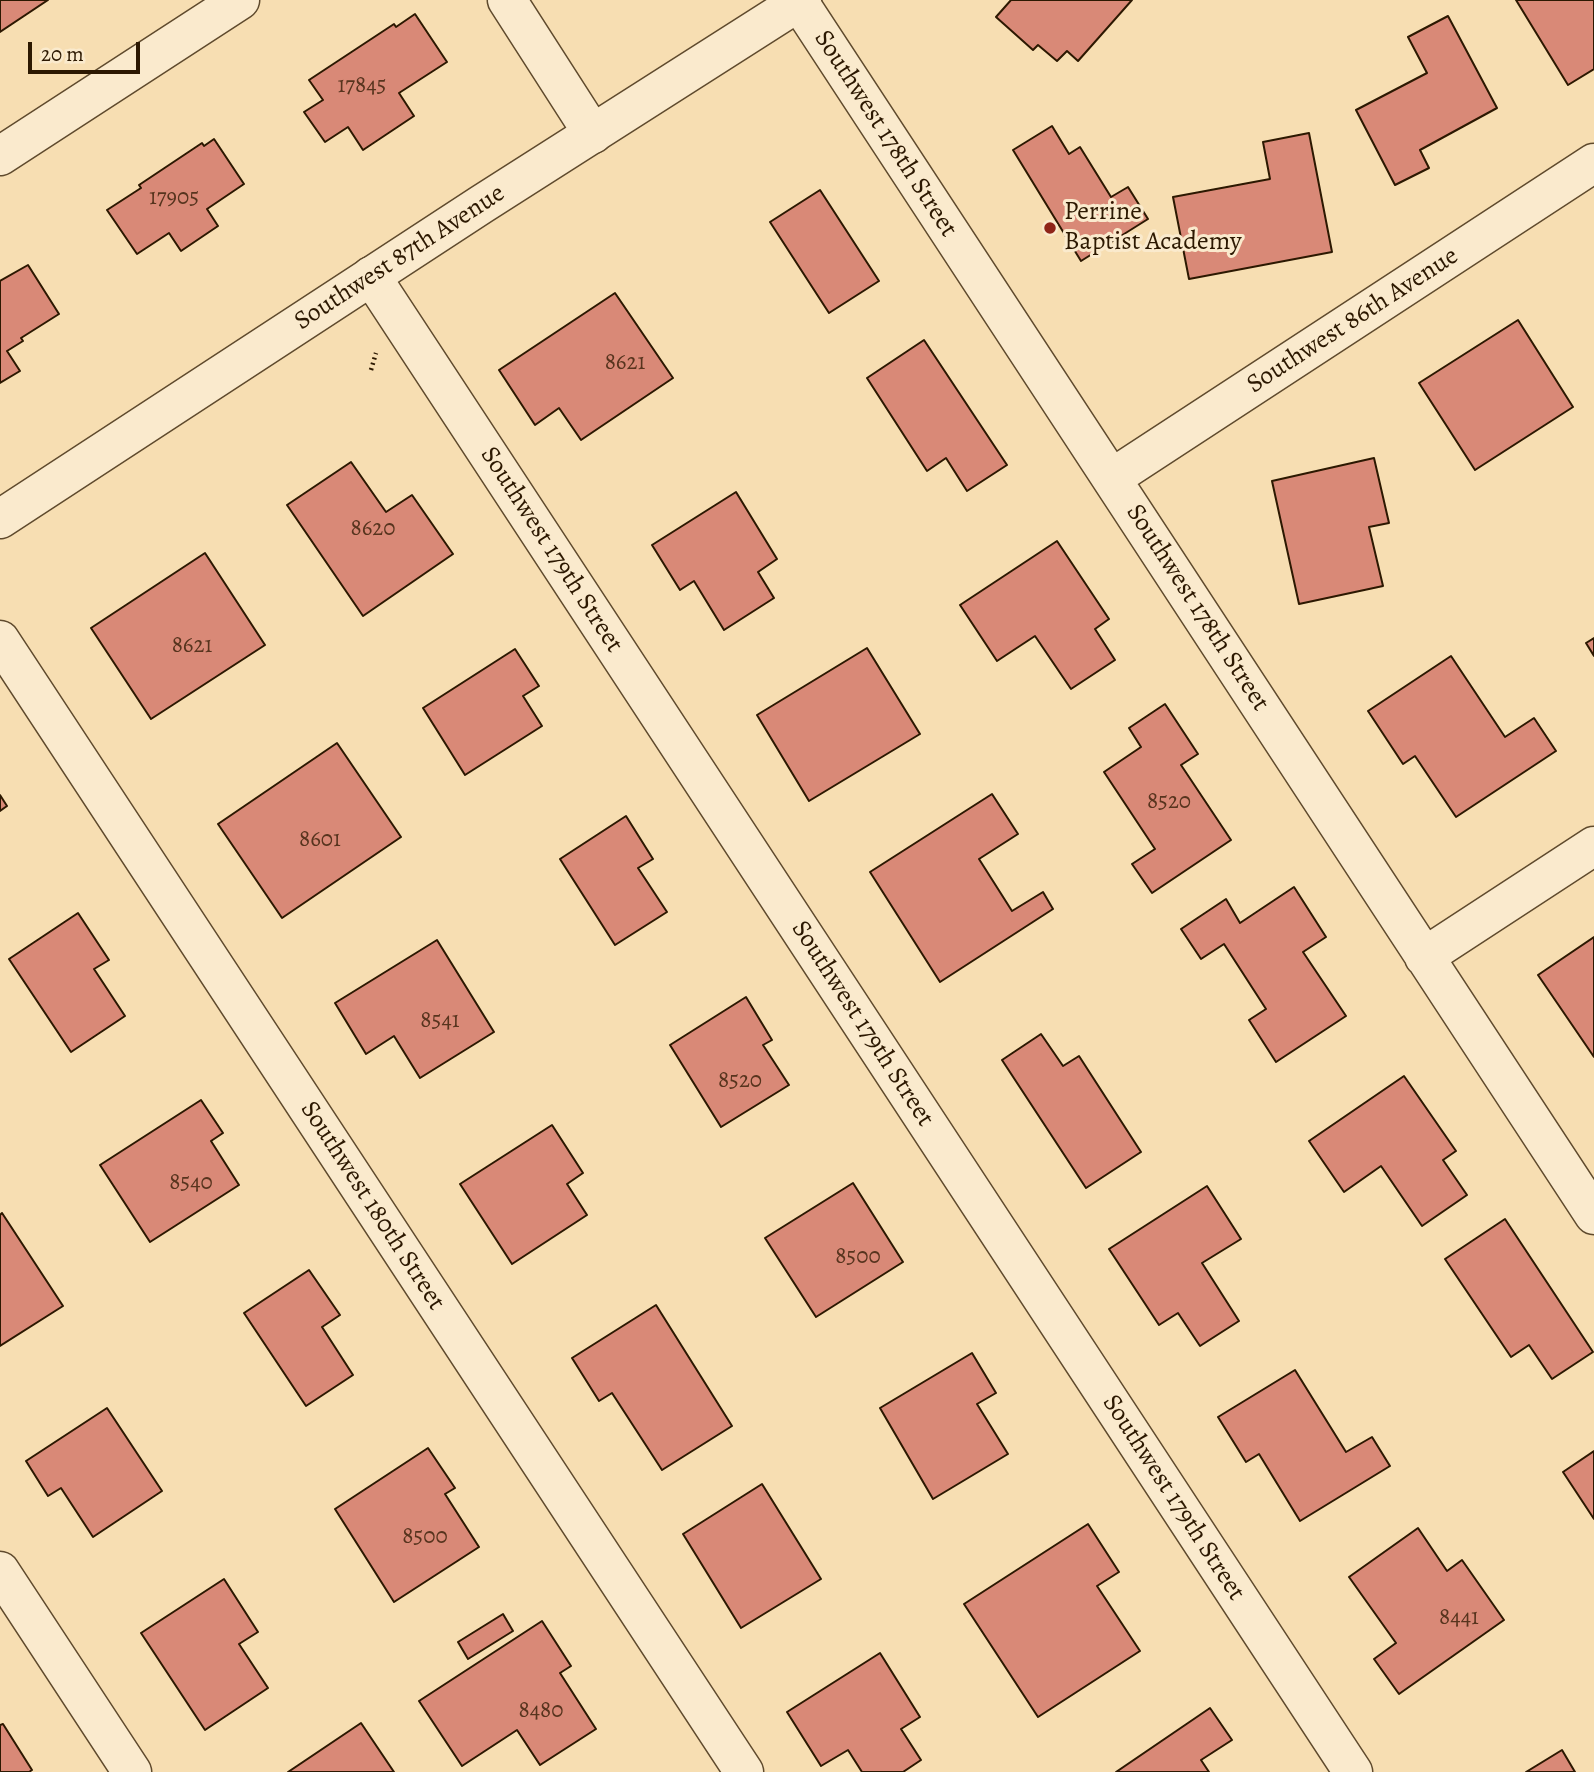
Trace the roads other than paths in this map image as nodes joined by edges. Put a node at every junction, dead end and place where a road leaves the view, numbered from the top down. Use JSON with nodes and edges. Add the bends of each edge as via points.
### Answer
{"nodes":[{"id":1,"x":240,"y":0,"type":"edge"},
{"id":2,"x":508,"y":0,"type":"edge"},
{"id":3,"x":800,"y":1,"type":"edge"},
{"id":4,"x":593,"y":134,"type":"junction"},
{"id":5,"x":0,"y":156,"type":"edge"},
{"id":6,"x":1594,"y":163,"type":"edge"},
{"id":7,"x":371,"y":276,"type":"junction"},
{"id":8,"x":1112,"y":478,"type":"junction"},
{"id":9,"x":0,"y":519,"type":"edge"},
{"id":10,"x":0,"y":640,"type":"edge"},
{"id":11,"x":1594,"y":846,"type":"edge"},
{"id":12,"x":1424,"y":957,"type":"junction"},
{"id":13,"x":1594,"y":1215,"type":"edge"},
{"id":14,"x":0,"y":1571,"type":"edge"},
{"id":15,"x":132,"y":1772,"type":"edge"},
{"id":16,"x":744,"y":1772,"type":"edge"},
{"id":17,"x":1353,"y":1772,"type":"edge"}],
"edges":[{"from":1,"to":5,"type":"street"},
{"from":2,"to":4,"type":"street"},
{"from":3,"to":4,"type":"street","name":"Southwest 87th Avenue"},
{"from":3,"to":8,"type":"street","name":"Southwest 178th Street"},
{"from":4,"to":7,"type":"street","name":"Southwest 87th Avenue"},
{"from":6,"to":8,"type":"street","name":"Southwest 86th Avenue"},
{"from":7,"to":9,"type":"street","name":"Southwest 87th Avenue"},
{"from":7,"to":17,"type":"street","name":"Southwest 179th Street"},
{"from":8,"to":12,"type":"street","name":"Southwest 178th Street"},
{"from":10,"to":16,"type":"street","name":"Southwest 180th Street"},
{"from":11,"to":12,"type":"street"},
{"from":12,"to":13,"type":"street","name":"Southwest 178th Street"},
{"from":14,"to":15,"type":"street"}]}
